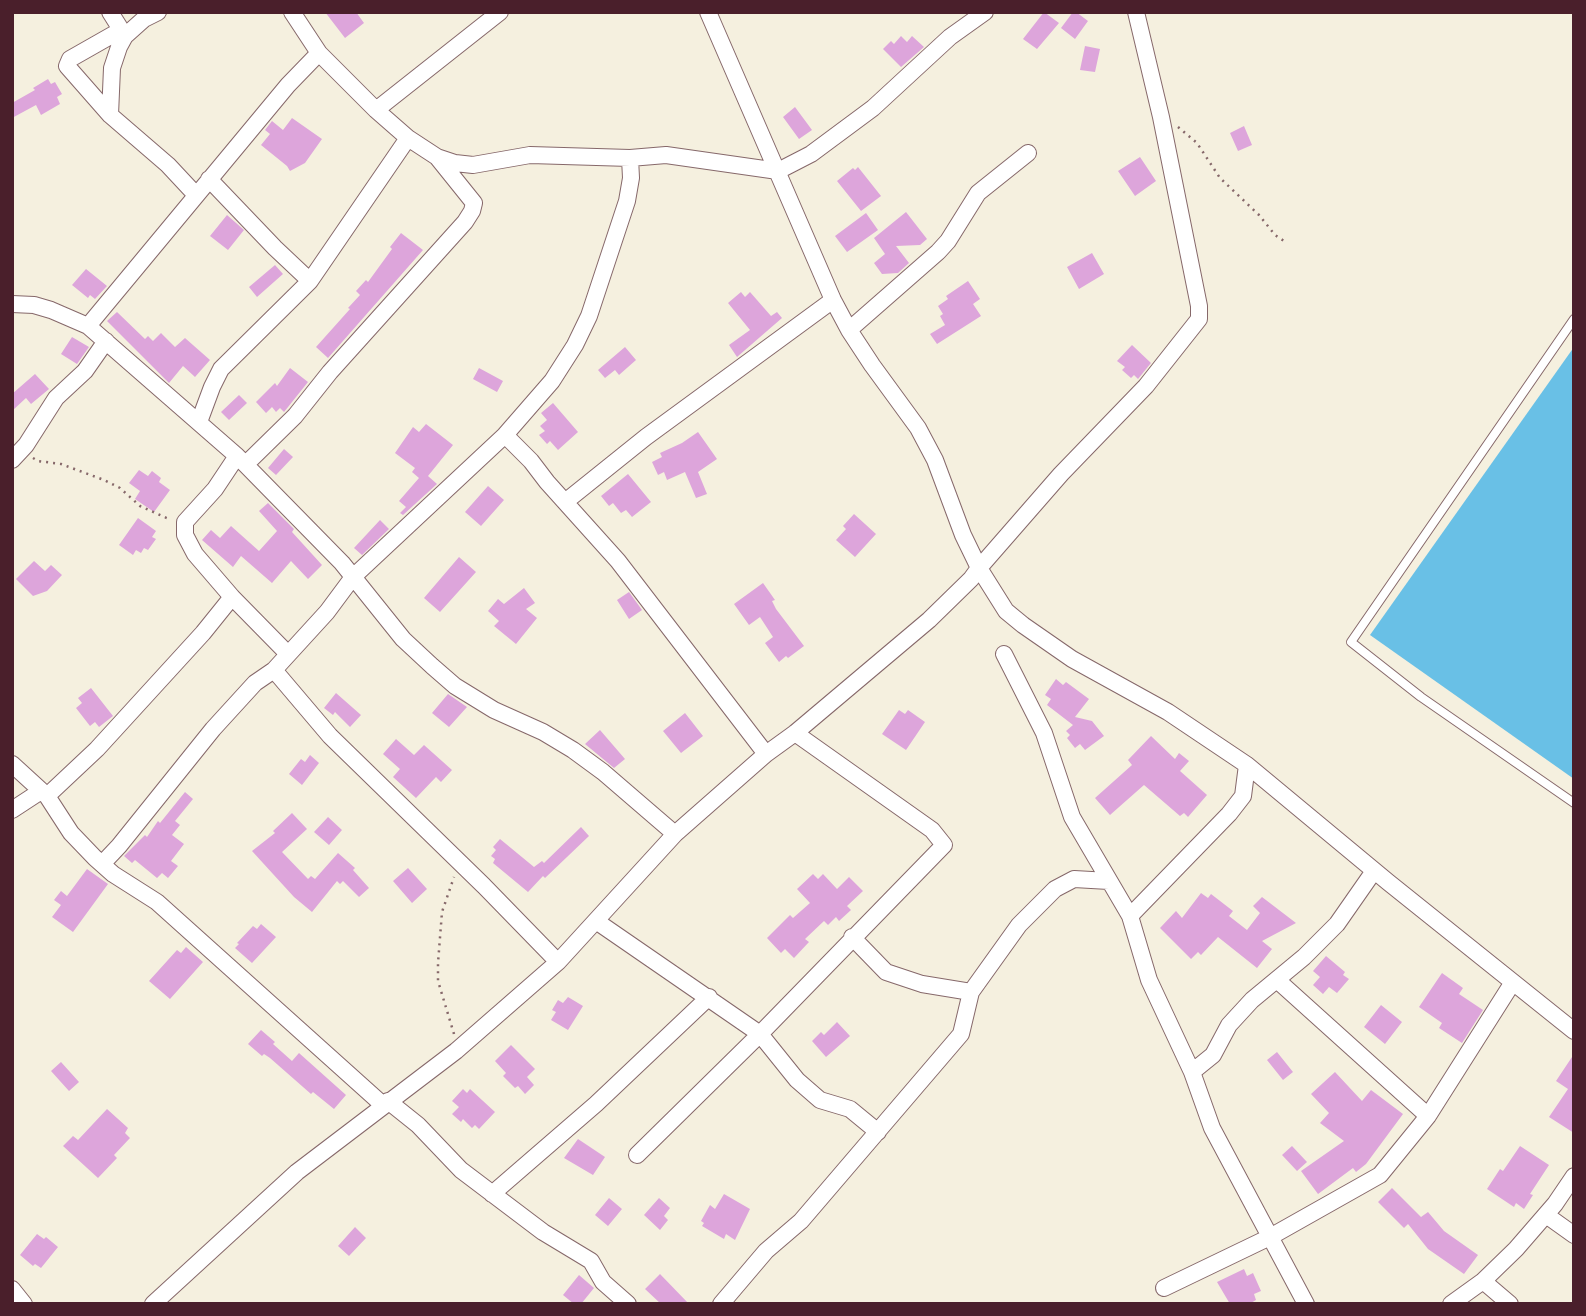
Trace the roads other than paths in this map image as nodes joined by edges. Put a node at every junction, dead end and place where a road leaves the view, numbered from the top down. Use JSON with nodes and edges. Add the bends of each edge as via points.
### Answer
{"nodes":[{"id":1,"x":110,"y":12,"type":"edge"},
{"id":2,"x":158,"y":12,"type":"edge"},
{"id":3,"x":292,"y":12,"type":"edge"},
{"id":4,"x":500,"y":12,"type":"edge"},
{"id":5,"x":708,"y":12,"type":"edge"},
{"id":6,"x":985,"y":12,"type":"edge"},
{"id":7,"x":1136,"y":12,"type":"edge"},
{"id":8,"x":123,"y":33,"type":"junction"},
{"id":9,"x":319,"y":52,"type":"junction"},
{"id":10,"x":376,"y":110,"type":"junction"},
{"id":11,"x":110,"y":115,"type":"junction"},
{"id":12,"x":408,"y":138,"type":"junction"},
{"id":13,"x":1028,"y":153,"type":"dead end"},
{"id":14,"x":437,"y":157,"type":"junction"},
{"id":15,"x":630,"y":158,"type":"junction"},
{"id":16,"x":778,"y":171,"type":"junction"},
{"id":17,"x":209,"y":180,"type":"junction"},
{"id":18,"x":196,"y":195,"type":"junction"},
{"id":19,"x":310,"y":281,"type":"junction"},
{"id":20,"x":833,"y":300,"type":"junction"},
{"id":21,"x":12,"y":304,"type":"edge"},
{"id":22,"x":1574,"y":319,"type":"edge"},
{"id":23,"x":88,"y":326,"type":"junction"},
{"id":24,"x":849,"y":330,"type":"junction"},
{"id":25,"x":106,"y":341,"type":"junction"},
{"id":26,"x":199,"y":422,"type":"junction"},
{"id":27,"x":505,"y":435,"type":"junction"},
{"id":28,"x":12,"y":460,"type":"edge"},
{"id":29,"x":241,"y":460,"type":"junction"},
{"id":30,"x":565,"y":502,"type":"junction"},
{"id":31,"x":978,"y":568,"type":"junction"},
{"id":32,"x":353,"y":578,"type":"junction"},
{"id":33,"x":232,"y":597,"type":"junction"},
{"id":34,"x":288,"y":654,"type":"junction"},
{"id":35,"x":1004,"y":654,"type":"dead end"},
{"id":36,"x":275,"y":670,"type":"junction"},
{"id":37,"x":795,"y":733,"type":"junction"},
{"id":38,"x":766,"y":754,"type":"junction"},
{"id":39,"x":12,"y":764,"type":"edge"},
{"id":40,"x":1247,"y":765,"type":"junction"},
{"id":41,"x":44,"y":794,"type":"junction"},
{"id":42,"x":1574,"y":803,"type":"edge"},
{"id":43,"x":12,"y":810,"type":"edge"},
{"id":44,"x":675,"y":834,"type":"junction"},
{"id":45,"x":102,"y":863,"type":"junction"},
{"id":46,"x":1374,"y":871,"type":"junction"},
{"id":47,"x":1109,"y":881,"type":"junction"},
{"id":48,"x":1130,"y":916,"type":"junction"},
{"id":49,"x":596,"y":921,"type":"junction"},
{"id":50,"x":852,"y":937,"type":"junction"},
{"id":51,"x":558,"y":962,"type":"junction"},
{"id":52,"x":1277,"y":980,"type":"junction"},
{"id":53,"x":1513,"y":982,"type":"junction"},
{"id":54,"x":971,"y":992,"type":"junction"},
{"id":55,"x":709,"y":998,"type":"junction"},
{"id":56,"x":1574,"y":1031,"type":"edge"},
{"id":57,"x":760,"y":1034,"type":"junction"},
{"id":58,"x":1192,"y":1072,"type":"junction"},
{"id":59,"x":386,"y":1103,"type":"junction"},
{"id":60,"x":1428,"y":1116,"type":"junction"},
{"id":61,"x":877,"y":1132,"type":"junction"},
{"id":62,"x":637,"y":1156,"type":"dead end"},
{"id":63,"x":1574,"y":1176,"type":"edge"},
{"id":64,"x":492,"y":1194,"type":"junction"},
{"id":65,"x":1546,"y":1214,"type":"junction"},
{"id":66,"x":1574,"y":1235,"type":"edge"},
{"id":67,"x":1270,"y":1237,"type":"junction"},
{"id":68,"x":1483,"y":1281,"type":"junction"},
{"id":69,"x":1164,"y":1287,"type":"dead end"},
{"id":70,"x":12,"y":1289,"type":"edge"},
{"id":71,"x":24,"y":1304,"type":"edge"},
{"id":72,"x":153,"y":1304,"type":"edge"},
{"id":73,"x":628,"y":1304,"type":"edge"},
{"id":74,"x":721,"y":1304,"type":"edge"},
{"id":75,"x":1306,"y":1304,"type":"edge"},
{"id":76,"x":1451,"y":1304,"type":"edge"},
{"id":77,"x":1510,"y":1304,"type":"edge"}],
"edges":[{"from":1,"to":8,"type":"street"},
{"from":2,"to":8,"type":"street"},
{"from":3,"to":9,"type":"street"},
{"from":4,"to":10,"type":"street"},
{"from":5,"to":16,"type":"street"},
{"from":6,"to":16,"type":"street","via":[[873,108]]},
{"from":7,"to":31,"type":"street","via":[[1199,319],[1146,386]]},
{"from":8,"to":11,"type":"street","via":[[112,68]]},
{"from":8,"to":11,"type":"street","via":[[67,62]]},
{"from":9,"to":10,"type":"street"},
{"from":9,"to":17,"type":"street"},
{"from":10,"to":12,"type":"street"},
{"from":11,"to":18,"type":"street"},
{"from":12,"to":14,"type":"street"},
{"from":12,"to":19,"type":"street"},
{"from":13,"to":24,"type":"street","via":[[978,193],[938,252]]},
{"from":14,"to":15,"type":"street","via":[[473,165],[530,155]]},
{"from":14,"to":29,"type":"street","via":[[474,204],[465,222],[295,416]]},
{"from":15,"to":16,"type":"street","via":[[666,155]]},
{"from":15,"to":27,"type":"street","via":[[627,201],[589,316],[552,381]]},
{"from":16,"to":20,"type":"street"},
{"from":17,"to":18,"type":"street"},
{"from":17,"to":19,"type":"street"},
{"from":18,"to":23,"type":"street"},
{"from":19,"to":26,"type":"street","via":[[221,369]]},
{"from":20,"to":24,"type":"street"},
{"from":20,"to":30,"type":"street"},
{"from":21,"to":23,"type":"street","via":[[34,305]]},
{"from":22,"to":42,"type":"lane","via":[[1351,642],[1421,697]]},
{"from":23,"to":25,"type":"street"},
{"from":24,"to":31,"type":"street","via":[[936,460]]},
{"from":25,"to":26,"type":"street"},
{"from":25,"to":28,"type":"street","via":[[85,371],[56,398]]},
{"from":26,"to":29,"type":"street"},
{"from":27,"to":30,"type":"street"},
{"from":27,"to":32,"type":"street"},
{"from":29,"to":32,"type":"street"},
{"from":29,"to":33,"type":"street","via":[[185,522],[185,535],[195,554]]},
{"from":30,"to":38,"type":"street","via":[[618,561]]},
{"from":31,"to":37,"type":"street","via":[[929,620]]},
{"from":31,"to":40,"type":"street","via":[[1006,611],[1023,625]]},
{"from":32,"to":34,"type":"street"},
{"from":32,"to":44,"type":"street","via":[[403,639],[455,686],[573,750]]},
{"from":33,"to":34,"type":"street"},
{"from":33,"to":41,"type":"street","via":[[97,749]]},
{"from":34,"to":36,"type":"street"},
{"from":35,"to":47,"type":"street","via":[[1044,733],[1072,817]]},
{"from":36,"to":45,"type":"street","via":[[255,683],[231,709]]},
{"from":36,"to":51,"type":"street","via":[[330,736]]},
{"from":37,"to":38,"type":"street"},
{"from":37,"to":50,"type":"street","via":[[932,830],[944,845]]},
{"from":38,"to":44,"type":"street"},
{"from":39,"to":41,"type":"street"},
{"from":40,"to":46,"type":"street"},
{"from":40,"to":48,"type":"street","via":[[1243,796]]},
{"from":41,"to":43,"type":"street"},
{"from":41,"to":45,"type":"street","via":[[71,833]]},
{"from":44,"to":49,"type":"street"},
{"from":45,"to":59,"type":"street","via":[[166,910]]},
{"from":46,"to":52,"type":"street","via":[[1337,924]]},
{"from":46,"to":53,"type":"street"},
{"from":47,"to":48,"type":"street"},
{"from":47,"to":54,"type":"street","via":[[1074,879],[1055,889],[1019,925]]},
{"from":48,"to":58,"type":"street","via":[[1149,980]]},
{"from":49,"to":51,"type":"street"},
{"from":49,"to":55,"type":"street"},
{"from":50,"to":54,"type":"street","via":[[886,972]]},
{"from":50,"to":57,"type":"street"},
{"from":51,"to":59,"type":"street","via":[[456,1051]]},
{"from":52,"to":58,"type":"street","via":[[1252,1000],[1229,1025],[1213,1055]]},
{"from":52,"to":60,"type":"street"},
{"from":53,"to":56,"type":"street"},
{"from":53,"to":60,"type":"street"},
{"from":54,"to":61,"type":"street","via":[[961,1034]]},
{"from":55,"to":57,"type":"street"},
{"from":55,"to":64,"type":"street"},
{"from":57,"to":61,"type":"street","via":[[797,1080],[820,1100],[850,1110]]},
{"from":57,"to":62,"type":"street"},
{"from":58,"to":67,"type":"street","via":[[1212,1128]]},
{"from":59,"to":64,"type":"street","via":[[418,1125],[461,1170]]},
{"from":59,"to":72,"type":"street","via":[[297,1172]]},
{"from":60,"to":67,"type":"street","via":[[1380,1175]]},
{"from":61,"to":74,"type":"street"},
{"from":63,"to":65,"type":"street"},
{"from":64,"to":73,"type":"street","via":[[591,1261],[603,1282]]},
{"from":65,"to":66,"type":"street"},
{"from":65,"to":68,"type":"street"},
{"from":67,"to":69,"type":"street"},
{"from":67,"to":75,"type":"street"},
{"from":68,"to":76,"type":"street"},
{"from":68,"to":77,"type":"street"},
{"from":70,"to":71,"type":"street"}]}
